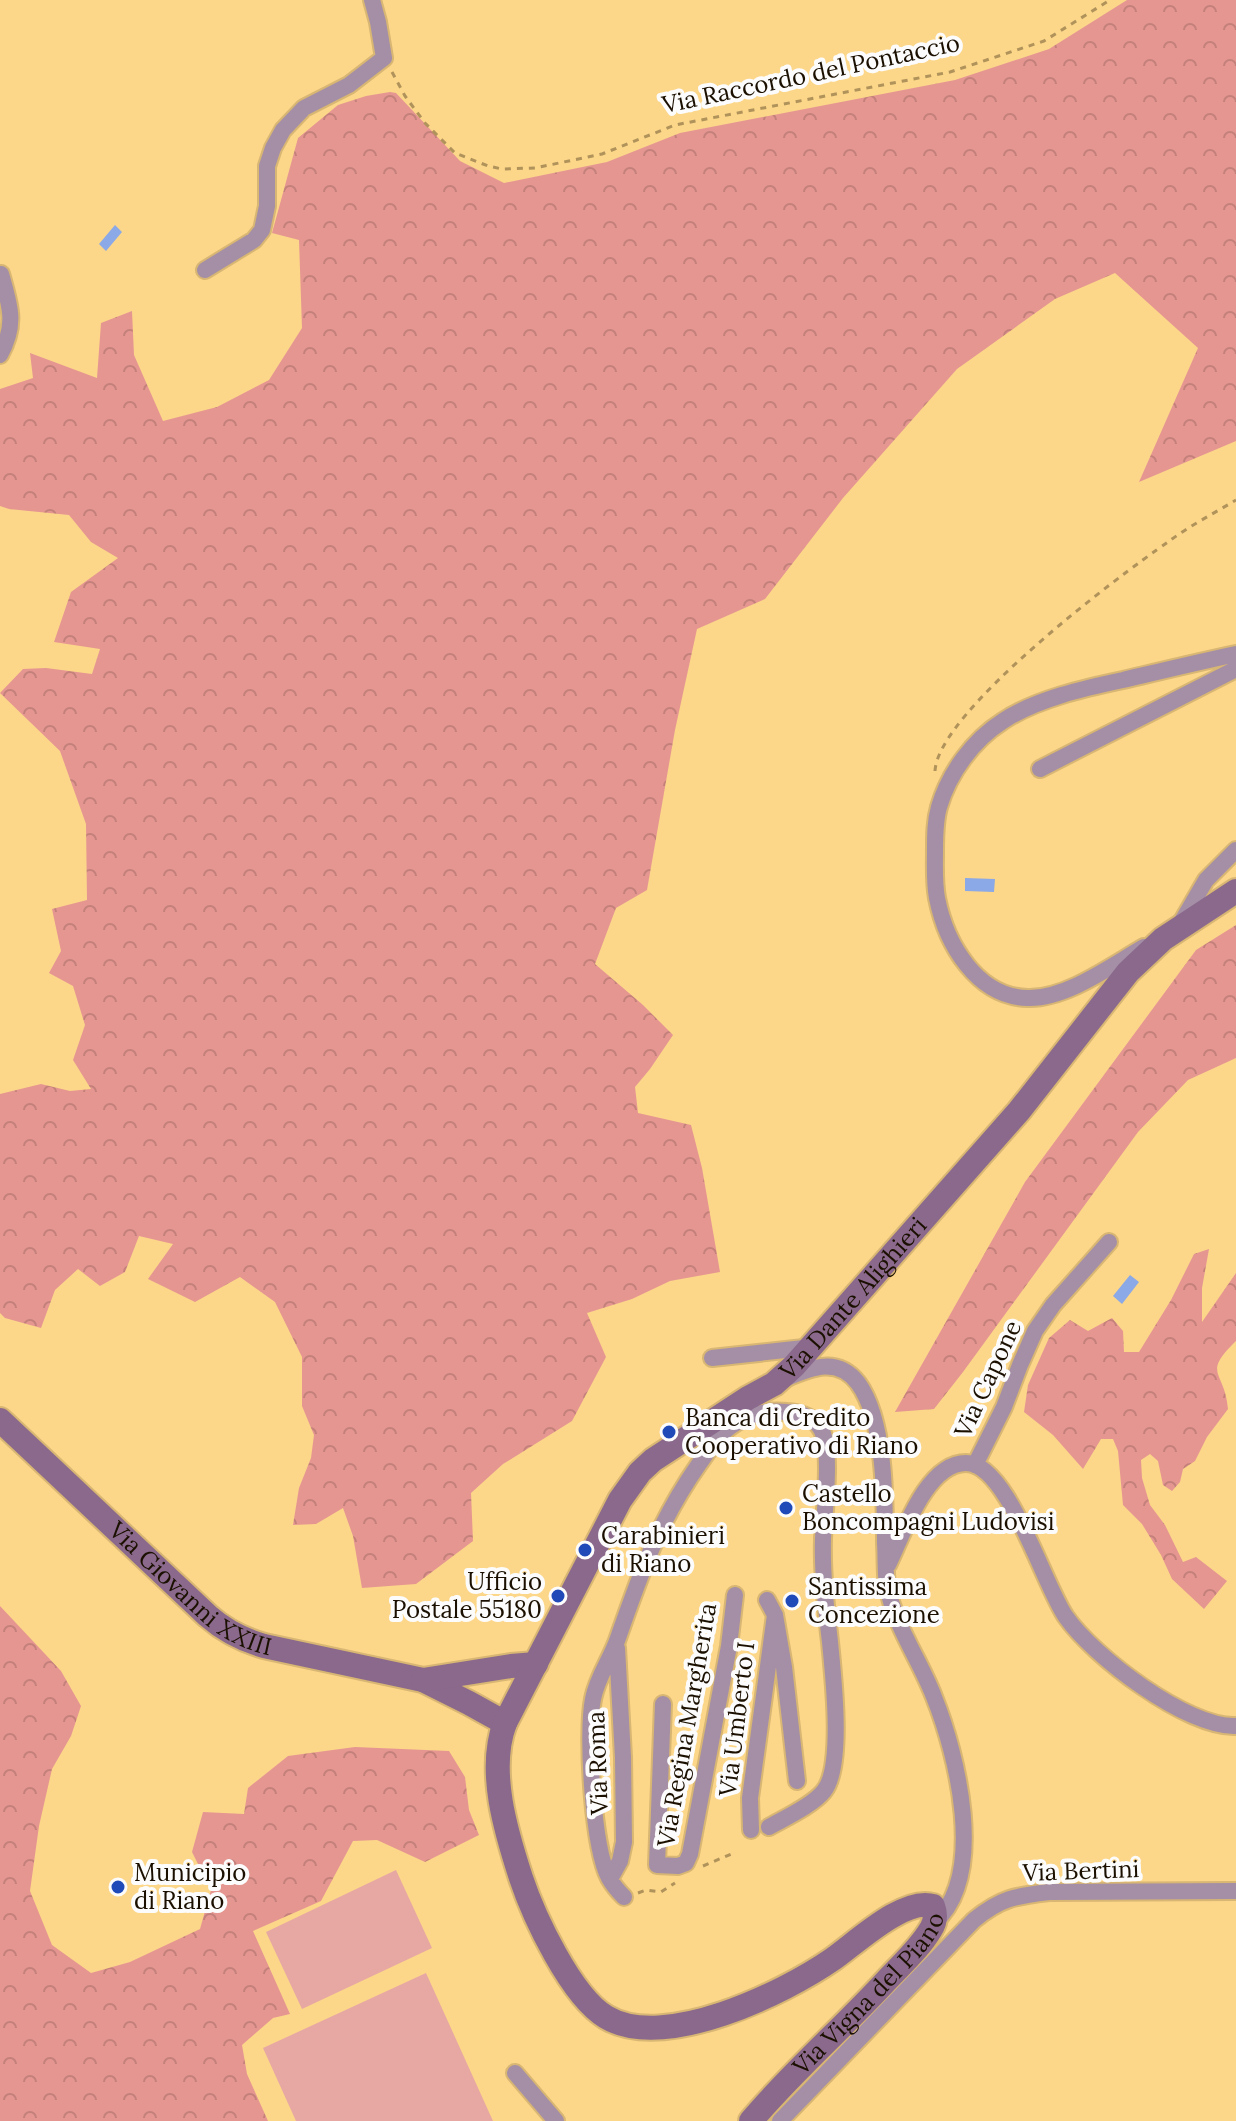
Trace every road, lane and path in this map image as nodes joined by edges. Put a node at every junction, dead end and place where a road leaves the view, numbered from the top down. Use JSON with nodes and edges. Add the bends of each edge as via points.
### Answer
{"nodes":[{"id":1,"x":372,"y":0,"type":"edge"},
{"id":2,"x":1110,"y":0,"type":"edge"},
{"id":3,"x":384,"y":58,"type":"junction"},
{"id":4,"x":205,"y":270,"type":"dead end"},
{"id":5,"x":1,"y":274,"type":"edge"},
{"id":6,"x":0,"y":355,"type":"edge"},
{"id":7,"x":1236,"y":500,"type":"edge"},
{"id":8,"x":1236,"y":654,"type":"edge"},
{"id":9,"x":1236,"y":669,"type":"edge"},
{"id":10,"x":1040,"y":769,"type":"dead end"},
{"id":11,"x":935,"y":772,"type":"dead end"},
{"id":12,"x":1236,"y":850,"type":"edge"},
{"id":13,"x":1236,"y":891,"type":"edge"},
{"id":14,"x":1179,"y":927,"type":"junction"},
{"id":15,"x":1109,"y":1242,"type":"dead end"},
{"id":16,"x":813,"y":1347,"type":"junction"},
{"id":17,"x":712,"y":1358,"type":"dead end"},
{"id":18,"x":774,"y":1384,"type":"junction"},
{"id":19,"x":0,"y":1420,"type":"edge"},
{"id":20,"x":727,"y":1423,"type":"junction"},
{"id":21,"x":975,"y":1465,"type":"junction"},
{"id":22,"x":886,"y":1570,"type":"junction"},
{"id":23,"x":735,"y":1595,"type":"dead end"},
{"id":24,"x":616,"y":1642,"type":"junction"},
{"id":25,"x":536,"y":1664,"type":"junction"},
{"id":26,"x":423,"y":1680,"type":"junction"},
{"id":27,"x":663,"y":1704,"type":"dead end"},
{"id":28,"x":505,"y":1723,"type":"junction"},
{"id":29,"x":1236,"y":1726,"type":"edge"},
{"id":30,"x":797,"y":1781,"type":"dead end"},
{"id":31,"x":769,"y":1827,"type":"dead end"},
{"id":32,"x":751,"y":1830,"type":"dead end"},
{"id":33,"x":610,"y":1879,"type":"junction"},
{"id":34,"x":1236,"y":1891,"type":"edge"},
{"id":35,"x":624,"y":1897,"type":"dead end"},
{"id":36,"x":935,"y":1922,"type":"junction"},
{"id":37,"x":515,"y":2073,"type":"dead end"},
{"id":38,"x":556,"y":2121,"type":"edge"},
{"id":39,"x":751,"y":2121,"type":"edge"},
{"id":40,"x":780,"y":2121,"type":"edge"}],
"edges":[{"from":1,"to":3,"type":"street"},
{"from":2,"to":3,"type":"path","name":"Via Raccordo del Pontaccio","via":[[1044,41],[950,72],[675,125],[602,154],[528,169],[488,166],[455,153],[425,123]]},
{"from":3,"to":4,"type":"street","via":[[349,85],[310,104],[283,130],[267,166],[262,230]]},
{"from":5,"to":6,"type":"street","via":[[12,318]]},
{"from":7,"to":11,"type":"path","via":[[1169,540],[1021,658],[964,715],[935,760]]},
{"from":8,"to":14,"type":"street","via":[[1095,686],[1010,716],[964,758],[937,818],[935,883],[943,920],[959,954],[997,992],[1027,998],[1056,993]]},
{"from":9,"to":10,"type":"street"},
{"from":12,"to":14,"type":"street","via":[[1206,880]]},
{"from":13,"to":14,"type":"main road","name":"Via Dante Alighieri"},
{"from":14,"to":16,"type":"main road","name":"Via Dante Alighieri","via":[[1118,984],[1019,1111]]},
{"from":15,"to":21,"type":"street","name":"Via Capone","via":[[1035,1331]]},
{"from":16,"to":17,"type":"street"},
{"from":16,"to":18,"type":"main road","name":"Via Dante Alighieri"},
{"from":18,"to":20,"type":"main road","name":"Via Dante Alighieri"},
{"from":18,"to":22,"type":"street","via":[[830,1366],[850,1375],[863,1392],[880,1447]]},
{"from":19,"to":26,"type":"main road","name":"Via Giovanni XXIII","via":[[225,1629],[264,1646]]},
{"from":20,"to":24,"type":"street","via":[[662,1522]]},
{"from":20,"to":25,"type":"main road","name":"Via Dante Alighieri","via":[[653,1460],[635,1477]]},
{"from":20,"to":31,"type":"street","via":[[760,1413],[802,1414],[820,1428],[825,1447],[823,1542],[834,1699],[833,1770],[822,1794]]},
{"from":21,"to":22,"type":"street","via":[[959,1464],[936,1477]]},
{"from":21,"to":29,"type":"street","via":[[1006,1496],[1055,1599],[1079,1633],[1161,1698],[1197,1718]]},
{"from":22,"to":36,"type":"street","via":[[890,1598],[930,1686],[959,1784],[960,1871],[954,1896]]},
{"from":23,"to":27,"type":"street","name":"Via Regina Margherita","via":[[690,1854],[678,1866],[657,1865]]},
{"from":24,"to":33,"type":"street","name":"Via Roma","via":[[624,1842]]},
{"from":24,"to":33,"type":"street","via":[[591,1712],[595,1817]]},
{"from":25,"to":26,"type":"main road","name":"Via Giovanni XXIII"},
{"from":25,"to":28,"type":"main road","name":"Via Dante Alighieri"},
{"from":26,"to":28,"type":"main road","name":"Via Giovanni XXIII"},
{"from":28,"to":36,"type":"main road","name":"Via Vigna del Piano","via":[[497,1755],[499,1788],[524,1886],[576,1986],[589,2004],[616,2022],[655,2028],[708,2018],[791,1985],[908,1908],[933,1906]]},
{"from":30,"to":32,"type":"street","name":"Via Umberto I","via":[[784,1667],[771,1608]]},
{"from":33,"to":35,"type":"street"},
{"from":34,"to":40,"type":"street","name":"Via Bertini","via":[[1049,1892],[1001,1901],[974,1920]]},
{"from":36,"to":39,"type":"main road","name":"Via Vigna del Piano","via":[[900,1966]]},
{"from":37,"to":38,"type":"street"}]}
